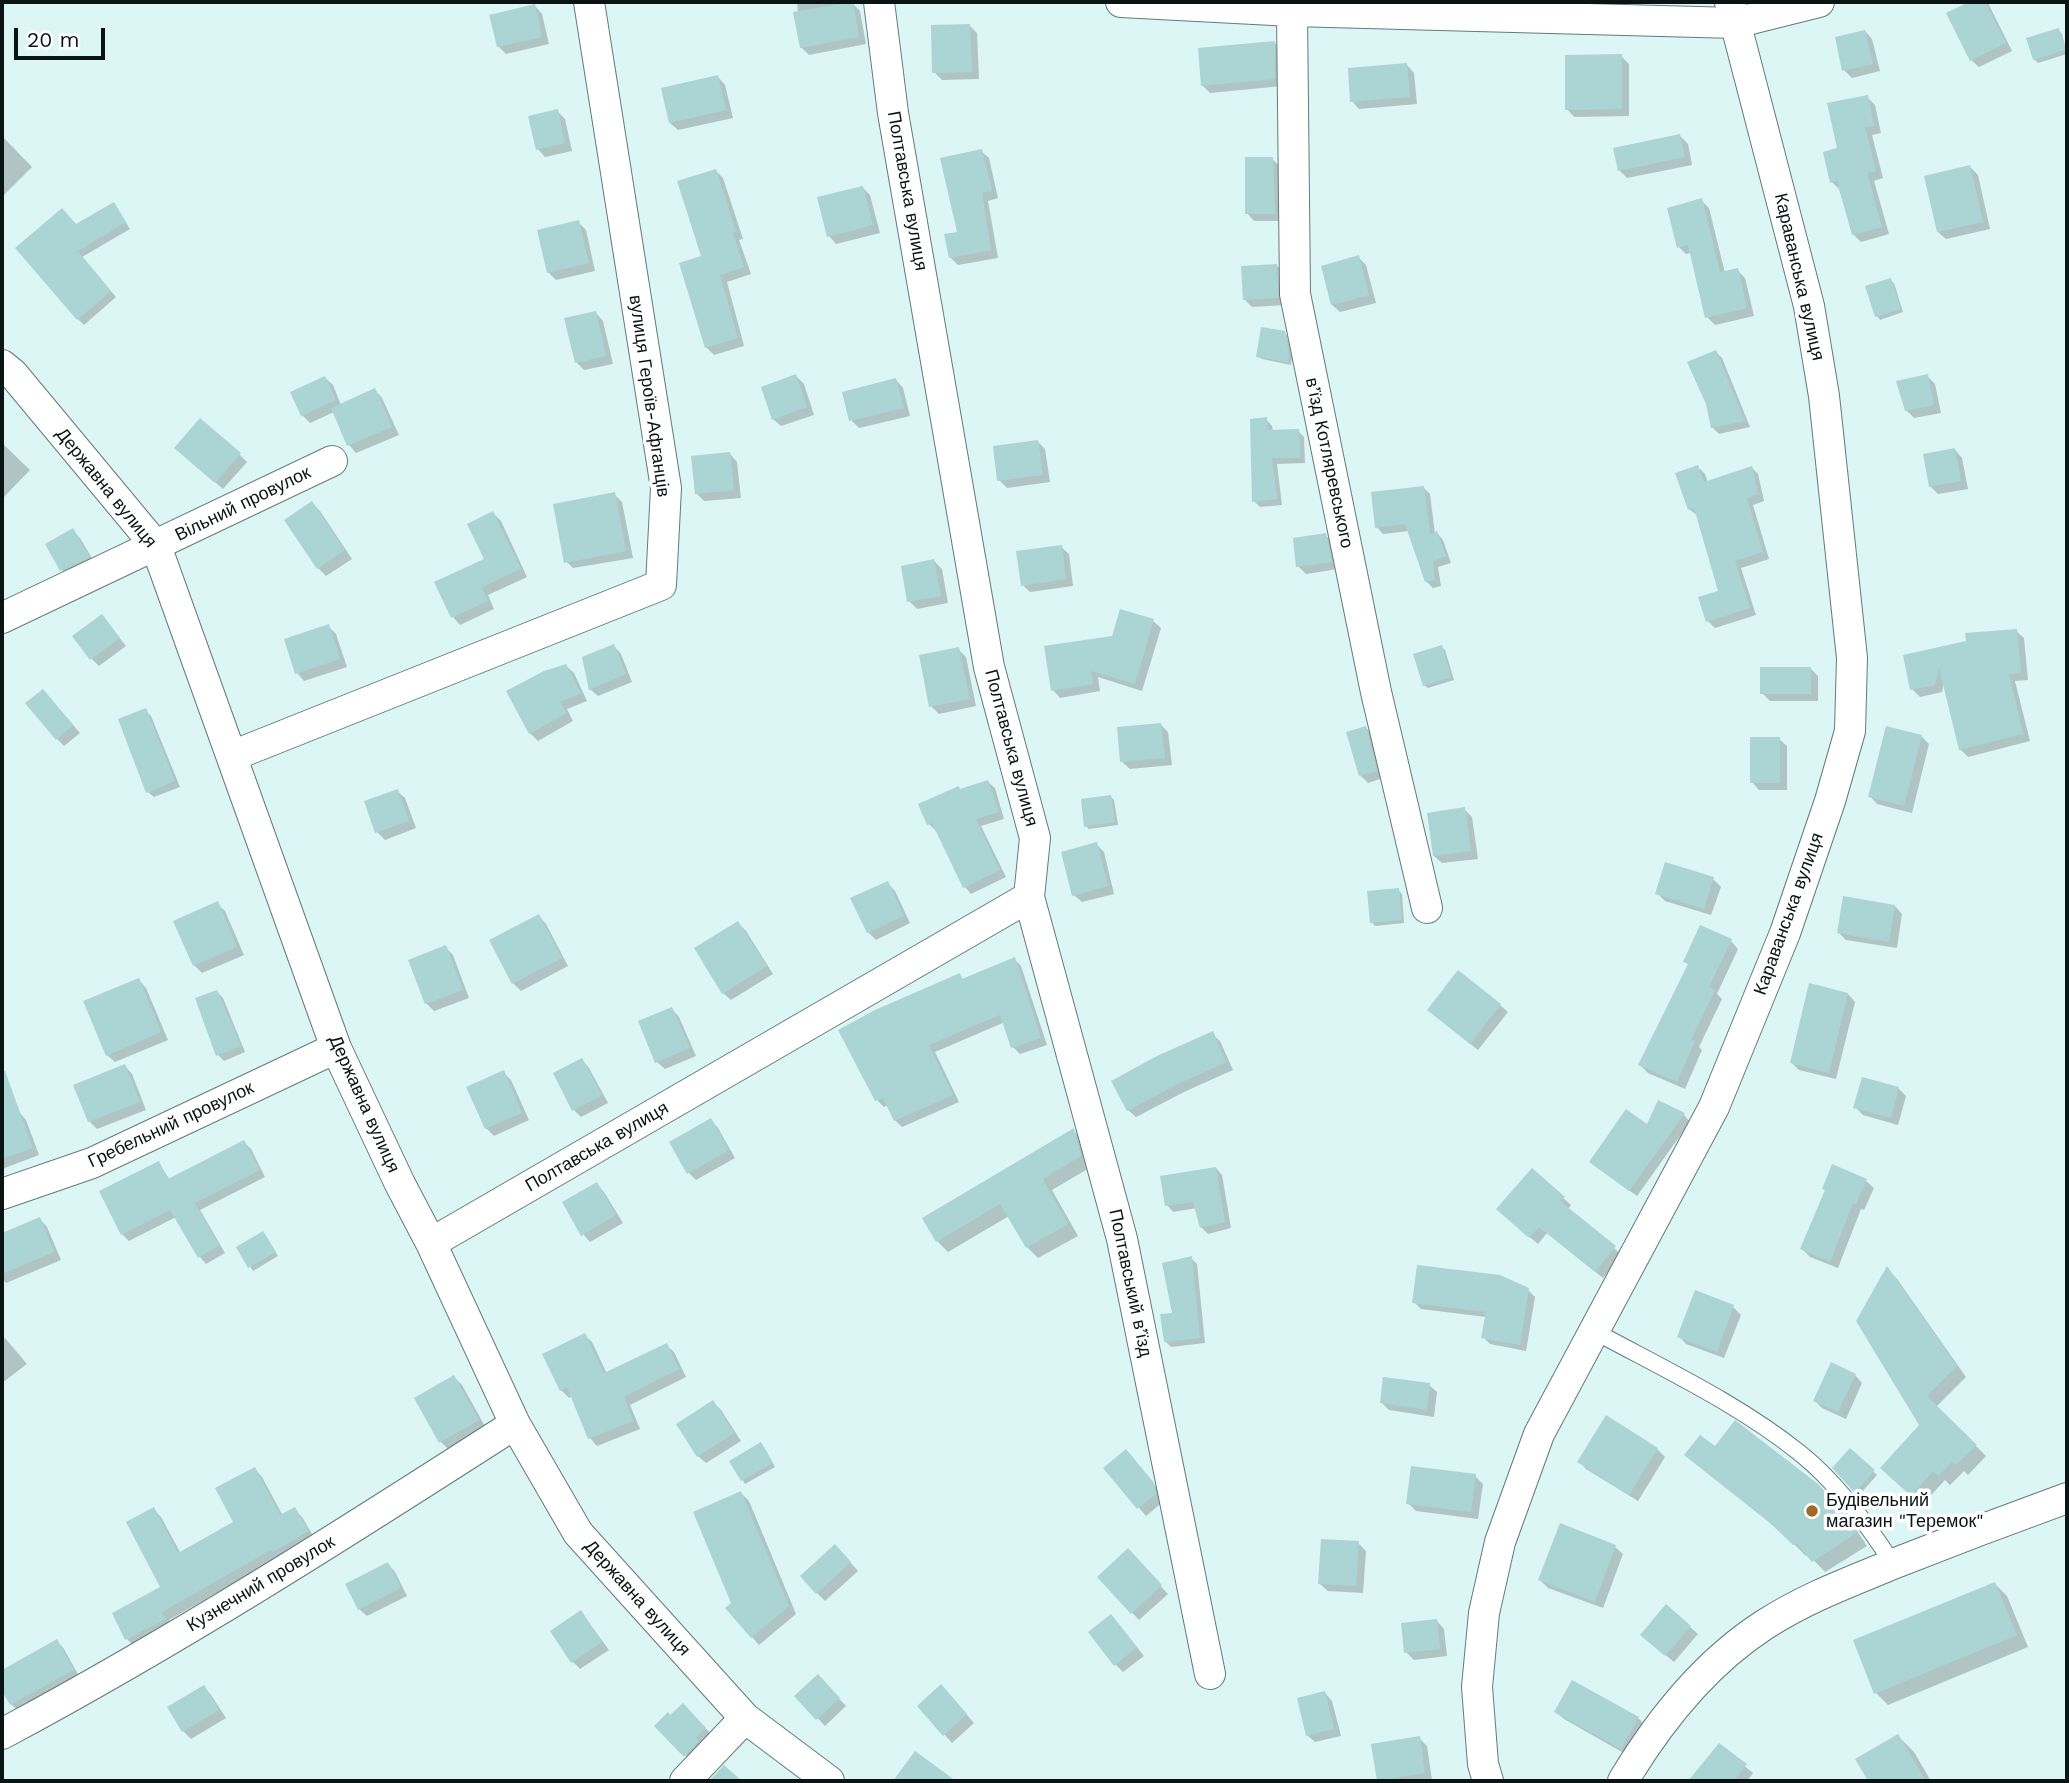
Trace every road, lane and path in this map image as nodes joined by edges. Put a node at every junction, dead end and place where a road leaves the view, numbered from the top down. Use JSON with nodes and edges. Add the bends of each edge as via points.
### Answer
{"nodes":[{"id":1,"x":589,"y":2,"type":"edge"},
{"id":2,"x":879,"y":2,"type":"edge"},
{"id":3,"x":1121,"y":2,"type":"edge"},
{"id":4,"x":1819,"y":2,"type":"edge"},
{"id":5,"x":1292,"y":10,"type":"junction"},
{"id":6,"x":1732,"y":12,"type":"edge"},
{"id":7,"x":2,"y":365,"type":"edge"},
{"id":8,"x":332,"y":461,"type":"dead end"},
{"id":9,"x":156,"y":546,"type":"junction"},
{"id":10,"x":2,"y":618,"type":"edge"},
{"id":11,"x":232,"y":756,"type":"junction"},
{"id":12,"x":1029,"y":897,"type":"junction"},
{"id":13,"x":1427,"y":908,"type":"dead end"},
{"id":14,"x":336,"y":1048,"type":"junction"},
{"id":15,"x":2,"y":1194,"type":"edge"},
{"id":16,"x":431,"y":1243,"type":"junction"},
{"id":17,"x":1594,"y":1331,"type":"junction"},
{"id":18,"x":515,"y":1424,"type":"junction"},
{"id":19,"x":2067,"y":1498,"type":"edge"},
{"id":20,"x":1892,"y":1564,"type":"junction"},
{"id":21,"x":1210,"y":1674,"type":"dead end"},
{"id":22,"x":745,"y":1718,"type":"junction"},
{"id":23,"x":2,"y":1734,"type":"edge"},
{"id":24,"x":685,"y":1781,"type":"edge"},
{"id":25,"x":829,"y":1781,"type":"edge"},
{"id":26,"x":1488,"y":1781,"type":"edge"},
{"id":27,"x":1623,"y":1781,"type":"edge"}],
"edges":[{"from":1,"to":11,"type":"street","name":"вулиця Героїв-Афганців","via":[[666,488],[661,586]]},
{"from":2,"to":12,"type":"street","name":"Полтавська вулиця","via":[[893,113],[989,667],[1035,838]]},
{"from":3,"to":5,"type":"street"},
{"from":4,"to":6,"type":"street"},
{"from":5,"to":6,"type":"street"},
{"from":5,"to":13,"type":"street","name":"в’їзд Котляревського","via":[[1294,294],[1376,692]]},
{"from":6,"to":17,"type":"street","name":"Караванська вулиця","via":[[1809,306],[1824,396],[1852,657],[1850,731],[1785,933],[1714,1107]]},
{"from":7,"to":9,"type":"street","name":"Державна вулиця"},
{"from":8,"to":9,"type":"street","name":"Вільний провулок"},
{"from":9,"to":10,"type":"street","name":"Вільний провулок"},
{"from":9,"to":11,"type":"street","name":"Державна вулиця"},
{"from":11,"to":14,"type":"street","name":"Державна вулиця"},
{"from":12,"to":16,"type":"street","name":"Полтавська вулиця"},
{"from":12,"to":21,"type":"street","name":"Полтавський в’їзд","via":[[1122,1239]]},
{"from":14,"to":15,"type":"street","name":"Гребельний провулок","via":[[92,1163]]},
{"from":14,"to":16,"type":"street","name":"Державна вулиця"},
{"from":16,"to":18,"type":"street","name":"Державна вулиця"},
{"from":17,"to":20,"type":"lane","via":[[1727,1403],[1802,1454],[1866,1525]]},
{"from":17,"to":26,"type":"street","name":"Караванська вулиця","via":[[1539,1434],[1500,1542],[1484,1614],[1477,1687]]},
{"from":18,"to":22,"type":"street","name":"Державна вулиця","via":[[578,1533]]},
{"from":18,"to":23,"type":"street","name":"Кузнечний провулок","via":[[307,1558],[89,1688]]},
{"from":19,"to":20,"type":"street"},
{"from":20,"to":27,"type":"street","via":[[1810,1598],[1762,1626],[1718,1661],[1678,1701]]},
{"from":22,"to":24,"type":"street"},
{"from":22,"to":25,"type":"street","name":"Державна вулиця"}]}
